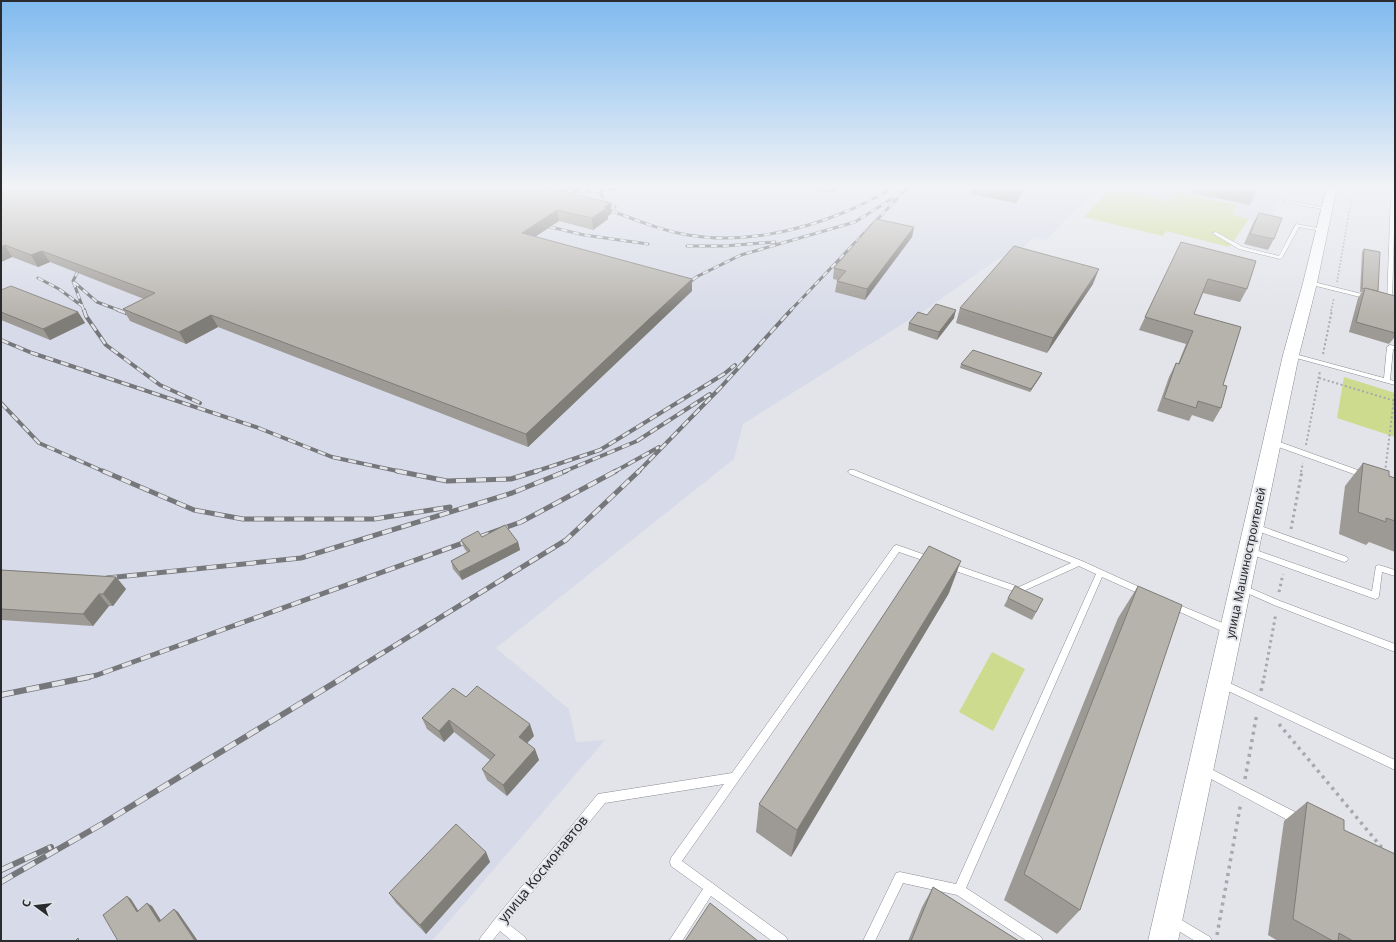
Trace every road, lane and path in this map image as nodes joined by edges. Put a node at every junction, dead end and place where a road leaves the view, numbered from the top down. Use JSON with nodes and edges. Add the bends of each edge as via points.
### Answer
{"nodes":[{"id":1,"x":1295,"y":230,"type":"edge"},
{"id":2,"x":1322,"y":230,"type":"edge"},
{"id":3,"x":1392,"y":230,"type":"edge"},
{"id":4,"x":1214,"y":233,"type":"dead end"},
{"id":5,"x":1310,"y":283,"type":"junction"},
{"id":6,"x":1377,"y":299,"type":"edge"},
{"id":7,"x":1384,"y":300,"type":"edge"},
{"id":8,"x":1395,"y":348,"type":"edge"},
{"id":9,"x":1291,"y":355,"type":"junction"},
{"id":10,"x":1319,"y":378,"type":"dead end"},
{"id":11,"x":1387,"y":381,"type":"junction"},
{"id":12,"x":1395,"y":383,"type":"edge"},
{"id":13,"x":1395,"y":401,"type":"edge"},
{"id":14,"x":1272,"y":442,"type":"junction"},
{"id":15,"x":852,"y":472,"type":"dead end"},
{"id":16,"x":1384,"y":482,"type":"joint"},
{"id":17,"x":1254,"y":526,"type":"junction"},
{"id":18,"x":1248,"y":551,"type":"junction"},
{"id":19,"x":1344,"y":558,"type":"dead end"},
{"id":20,"x":1079,"y":563,"type":"junction"},
{"id":21,"x":1395,"y":573,"type":"edge"},
{"id":22,"x":1100,"y":574,"type":"junction"},
{"id":23,"x":1240,"y":587,"type":"junction"},
{"id":24,"x":1151,"y":596,"type":"edge"},
{"id":25,"x":1166,"y":602,"type":"edge"},
{"id":26,"x":1231,"y":631,"type":"junction"},
{"id":27,"x":1395,"y":648,"type":"edge"},
{"id":28,"x":1220,"y":682,"type":"junction"},
{"id":29,"x":1260,"y":701,"type":"junction"},
{"id":30,"x":1395,"y":765,"type":"edge"},
{"id":31,"x":1200,"y":769,"type":"junction"},
{"id":32,"x":735,"y":777,"type":"junction"},
{"id":33,"x":1305,"y":823,"type":"edge"},
{"id":34,"x":1385,"y":852,"type":"edge"},
{"id":35,"x":710,"y":888,"type":"junction"},
{"id":36,"x":959,"y":890,"type":"junction"},
{"id":37,"x":1168,"y":918,"type":"junction"},
{"id":38,"x":499,"y":923,"type":"junction"},
{"id":39,"x":485,"y":941,"type":"edge"},
{"id":40,"x":521,"y":941,"type":"edge"},
{"id":41,"x":676,"y":941,"type":"edge"},
{"id":42,"x":782,"y":941,"type":"edge"},
{"id":43,"x":869,"y":941,"type":"edge"},
{"id":44,"x":1037,"y":941,"type":"edge"},
{"id":45,"x":1163,"y":941,"type":"edge"},
{"id":46,"x":1206,"y":941,"type":"edge"}],
"edges":[{"from":1,"to":4,"type":"lane","via":[[1280,258],[1241,248]]},
{"from":2,"to":5,"type":"street","name":"улица Машиностроителей"},
{"from":3,"to":7,"type":"lane","via":[[1390,302]]},
{"from":5,"to":6,"type":"lane"},
{"from":5,"to":9,"type":"street","name":"улица Машиностроителей"},
{"from":8,"to":11,"type":"lane","via":[[1390,347]]},
{"from":9,"to":11,"type":"lane"},
{"from":9,"to":14,"type":"street","name":"улица Машиностроителей"},
{"from":10,"to":13,"type":"path"},
{"from":11,"to":12,"type":"lane"},
{"from":12,"to":13,"type":"path"},
{"from":13,"to":16,"type":"path"},
{"from":14,"to":16,"type":"lane"},
{"from":14,"to":17,"type":"street","name":"улица Машиностроителей"},
{"from":15,"to":20,"type":"lane"},
{"from":17,"to":18,"type":"street","name":"улица Машиностроителей"},
{"from":17,"to":19,"type":"lane"},
{"from":18,"to":21,"type":"lane","via":[[1375,596],[1379,568]]},
{"from":18,"to":23,"type":"street","name":"улица Машиностроителей"},
{"from":20,"to":22,"type":"lane"},
{"from":20,"to":32,"type":"lane","via":[[1019,590],[897,548]]},
{"from":22,"to":24,"type":"lane"},
{"from":22,"to":36,"type":"lane"},
{"from":23,"to":26,"type":"street","name":"улица Машиностроителей"},
{"from":23,"to":27,"type":"lane"},
{"from":25,"to":26,"type":"lane"},
{"from":26,"to":28,"type":"street","name":"улица Машиностроителей"},
{"from":28,"to":29,"type":"lane"},
{"from":28,"to":31,"type":"street","name":"улица Машиностроителей"},
{"from":29,"to":30,"type":"lane"},
{"from":29,"to":34,"type":"path"},
{"from":31,"to":33,"type":"lane"},
{"from":31,"to":37,"type":"street","name":"улица Машиностроителей"},
{"from":32,"to":35,"type":"lane","via":[[675,862]]},
{"from":32,"to":38,"type":"lane","name":"улица Космонавтов","via":[[602,798]]},
{"from":35,"to":41,"type":"lane"},
{"from":35,"to":42,"type":"lane"},
{"from":36,"to":43,"type":"lane","via":[[900,877]]},
{"from":36,"to":44,"type":"lane"},
{"from":37,"to":45,"type":"street","name":"улица Машиностроителей"},
{"from":37,"to":46,"type":"lane"},
{"from":38,"to":39,"type":"lane","name":"улица Космонавтов"},
{"from":38,"to":40,"type":"lane"}]}
